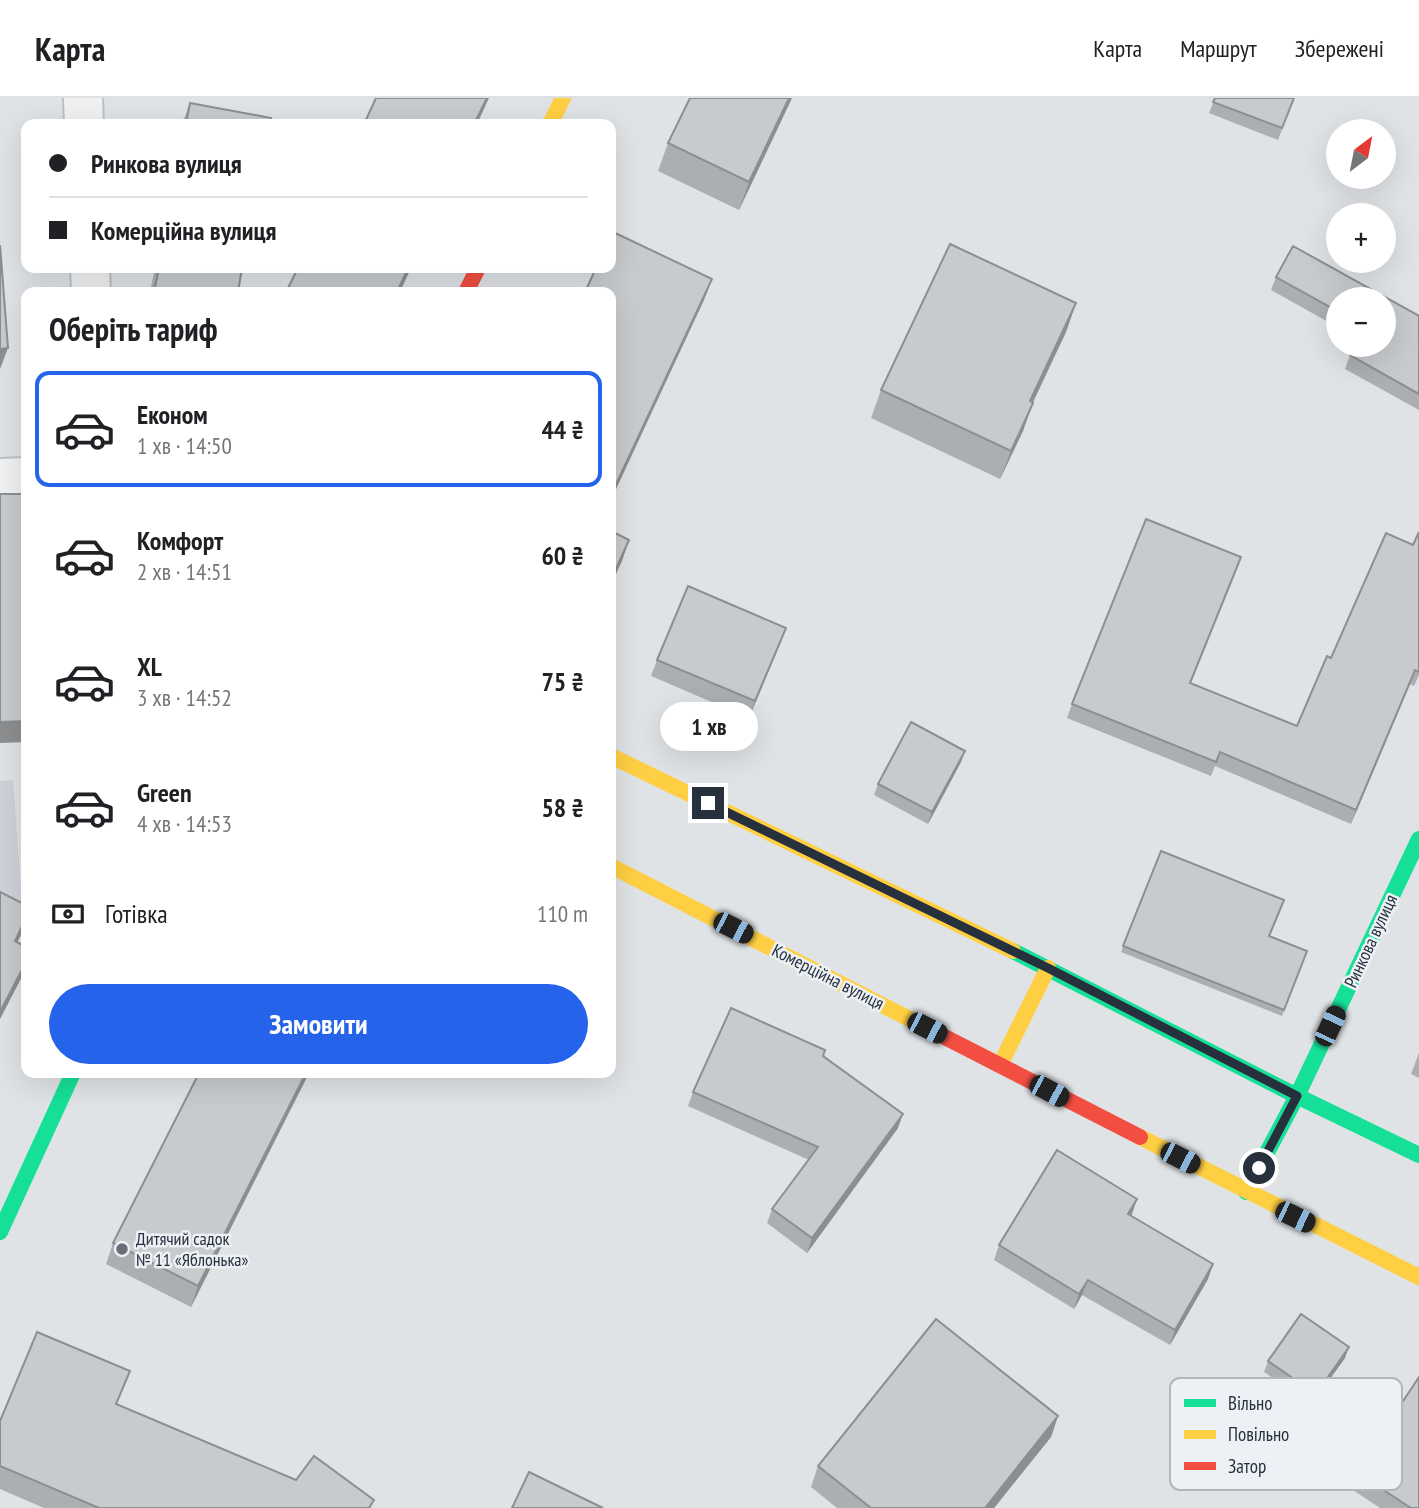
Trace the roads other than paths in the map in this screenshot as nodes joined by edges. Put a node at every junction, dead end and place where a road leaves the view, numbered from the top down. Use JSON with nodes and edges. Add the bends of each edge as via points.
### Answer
{"nodes":[{"id":1,"x":83,"y":98,"type":"edge"},
{"id":2,"x":563,"y":98,"type":"edge"},
{"id":3,"x":84,"y":119,"type":"edge"},
{"id":4,"x":552,"y":119,"type":"edge"},
{"id":5,"x":21,"y":477,"type":"edge"},
{"id":6,"x":0,"y":478,"type":"edge"},
{"id":7,"x":616,"y":758,"type":"edge"},
{"id":8,"x":1419,"y":839,"type":"edge"},
{"id":9,"x":616,"y":869,"type":"edge"},
{"id":10,"x":1048,"y":968,"type":"junction"},
{"id":11,"x":1000,"y":1065,"type":"junction"},
{"id":12,"x":71,"y":1078,"type":"edge"},
{"id":13,"x":1297,"y":1096,"type":"junction"},
{"id":14,"x":1419,"y":1155,"type":"edge"},
{"id":15,"x":1246,"y":1192,"type":"junction"},
{"id":16,"x":0,"y":1232,"type":"edge"},
{"id":17,"x":1419,"y":1277,"type":"edge"}],
"edges":[{"from":1,"to":3,"type":"street"},
{"from":2,"to":4,"type":"street"},
{"from":5,"to":6,"type":"street"},
{"from":7,"to":10,"type":"street"},
{"from":8,"to":13,"type":"street","name":"Ринкова вулиця"},
{"from":9,"to":11,"type":"street","name":"Комерційна вулиця"},
{"from":10,"to":11,"type":"street"},
{"from":10,"to":13,"type":"street"},
{"from":11,"to":15,"type":"street","name":"Комерційна вулиця"},
{"from":12,"to":16,"type":"street"},
{"from":13,"to":14,"type":"street"},
{"from":13,"to":15,"type":"street","name":"Ринкова вулиця"},
{"from":15,"to":17,"type":"street","name":"Комерційна вулиця"}]}
